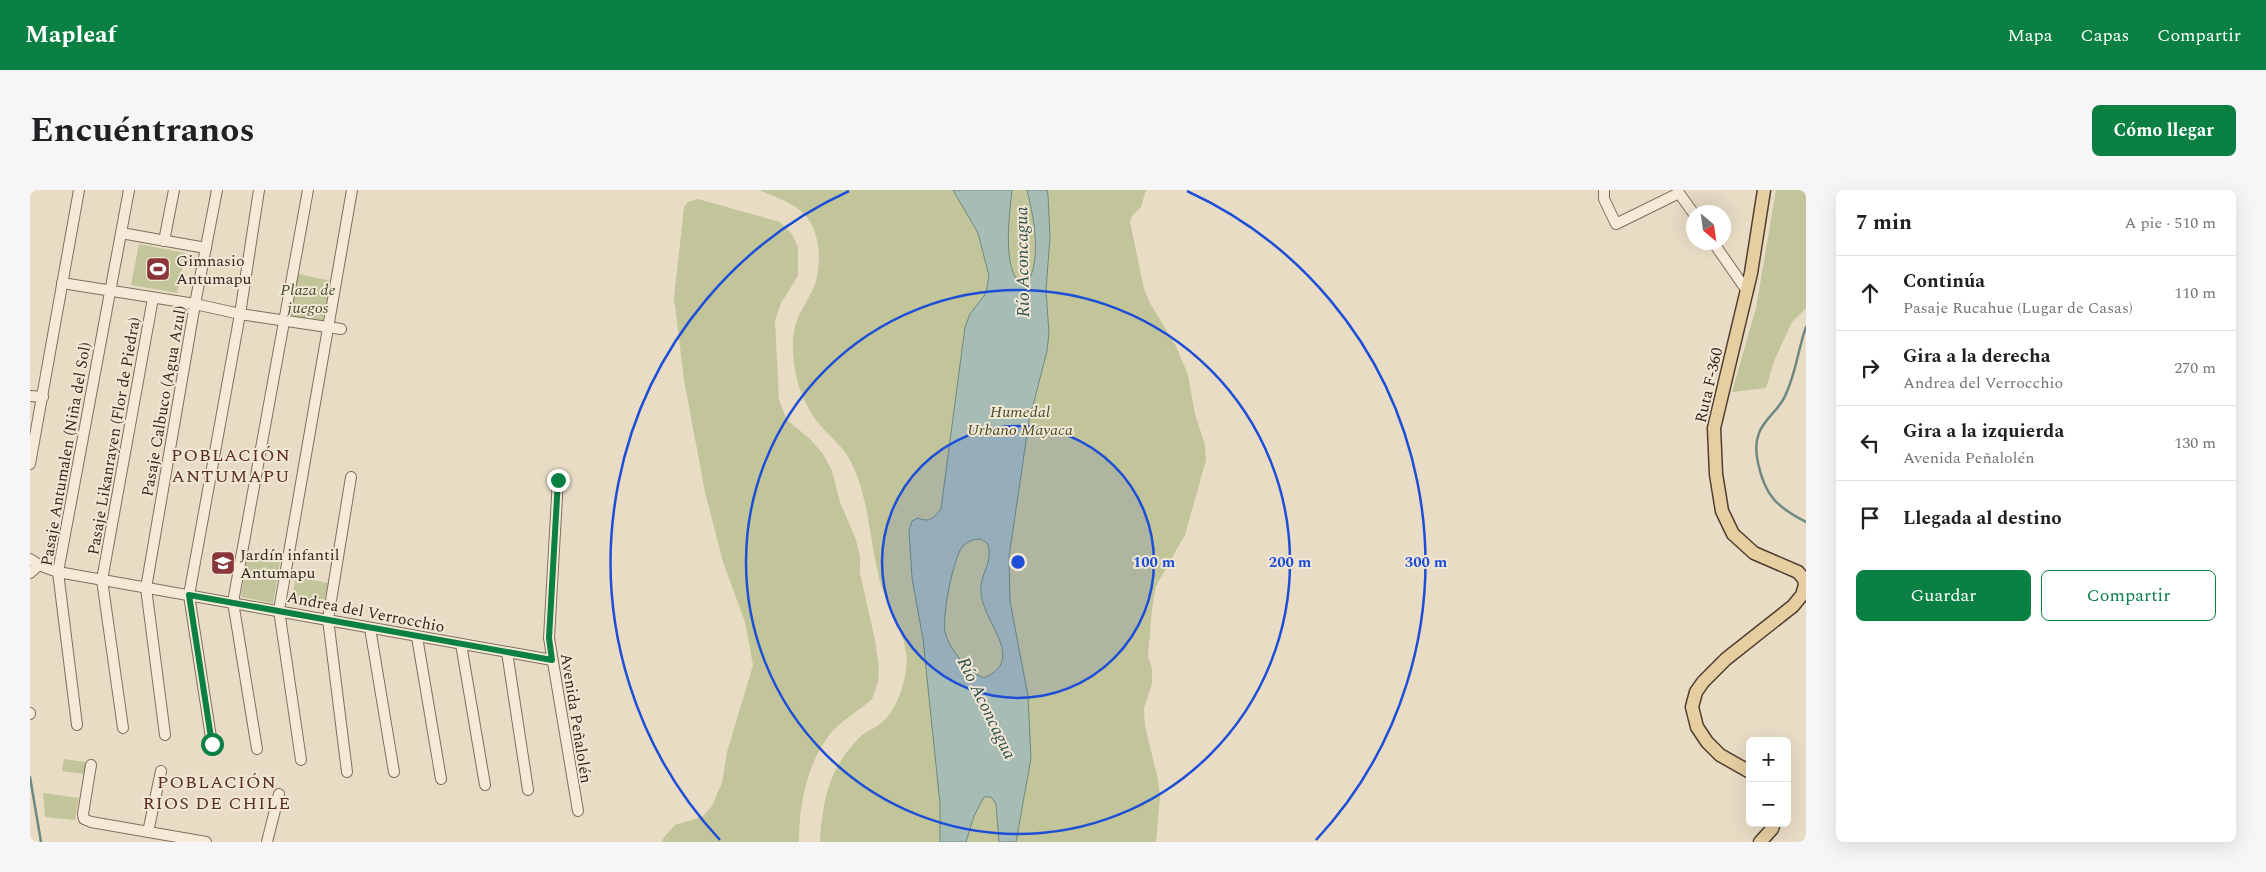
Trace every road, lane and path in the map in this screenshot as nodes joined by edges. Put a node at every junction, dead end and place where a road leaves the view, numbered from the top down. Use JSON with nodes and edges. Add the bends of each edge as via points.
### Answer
{"nodes":[{"id":1,"x":79,"y":190,"type":"edge"},
{"id":2,"x":129,"y":190,"type":"edge"},
{"id":3,"x":174,"y":190,"type":"edge"},
{"id":4,"x":217,"y":190,"type":"edge"},
{"id":5,"x":259,"y":190,"type":"edge"},
{"id":6,"x":308,"y":190,"type":"edge"},
{"id":7,"x":352,"y":190,"type":"edge"},
{"id":8,"x":1604,"y":190,"type":"edge"},
{"id":9,"x":1764,"y":190,"type":"edge"},
{"id":10,"x":1688,"y":205,"type":"edge"},
{"id":11,"x":121,"y":233,"type":"junction"},
{"id":12,"x":164,"y":241,"type":"junction"},
{"id":13,"x":206,"y":248,"type":"junction"},
{"id":14,"x":1719,"y":250,"type":"edge"},
{"id":15,"x":62,"y":283,"type":"junction"},
{"id":16,"x":1747,"y":290,"type":"junction"},
{"id":17,"x":110,"y":291,"type":"junction"},
{"id":18,"x":153,"y":298,"type":"junction"},
{"id":19,"x":195,"y":304,"type":"junction"},
{"id":20,"x":240,"y":314,"type":"junction"},
{"id":21,"x":284,"y":321,"type":"junction"},
{"id":22,"x":328,"y":327,"type":"junction"},
{"id":23,"x":341,"y":329,"type":"dead end"},
{"id":24,"x":30,"y":396,"type":"edge"},
{"id":25,"x":43,"y":397,"type":"junction"},
{"id":26,"x":30,"y":464,"type":"edge"},
{"id":27,"x":351,"y":477,"type":"dead end"},
{"id":28,"x":558,"y":480,"type":"dead end"},
{"id":29,"x":30,"y":559,"type":"edge"},
{"id":30,"x":39,"y":565,"type":"junction"},
{"id":31,"x":58,"y":572,"type":"junction"},
{"id":32,"x":30,"y":573,"type":"edge"},
{"id":33,"x":102,"y":580,"type":"junction"},
{"id":34,"x":146,"y":588,"type":"junction"},
{"id":35,"x":189,"y":595,"type":"junction"},
{"id":36,"x":233,"y":602,"type":"junction"},
{"id":37,"x":279,"y":610,"type":"junction"},
{"id":38,"x":328,"y":619,"type":"junction"},
{"id":39,"x":370,"y":628,"type":"junction"},
{"id":40,"x":417,"y":637,"type":"junction"},
{"id":41,"x":461,"y":644,"type":"junction"},
{"id":42,"x":507,"y":652,"type":"junction"},
{"id":43,"x":552,"y":660,"type":"junction"},
{"id":44,"x":77,"y":725,"type":"dead end"},
{"id":45,"x":123,"y":728,"type":"dead end"},
{"id":46,"x":165,"y":735,"type":"dead end"},
{"id":47,"x":212,"y":744,"type":"dead end"},
{"id":48,"x":257,"y":749,"type":"dead end"},
{"id":49,"x":301,"y":760,"type":"dead end"},
{"id":50,"x":91,"y":765,"type":"dead end"},
{"id":51,"x":160,"y":770,"type":"dead end"},
{"id":52,"x":1746,"y":770,"type":"edge"},
{"id":53,"x":347,"y":772,"type":"dead end"},
{"id":54,"x":394,"y":772,"type":"dead end"},
{"id":55,"x":441,"y":779,"type":"dead end"},
{"id":56,"x":485,"y":785,"type":"dead end"},
{"id":57,"x":528,"y":790,"type":"dead end"},
{"id":58,"x":279,"y":794,"type":"dead end"},
{"id":59,"x":578,"y":811,"type":"dead end"},
{"id":60,"x":1773,"y":827,"type":"edge"},
{"id":61,"x":152,"y":836,"type":"edge"},
{"id":62,"x":206,"y":842,"type":"edge"},
{"id":63,"x":267,"y":842,"type":"edge"},
{"id":64,"x":1760,"y":842,"type":"edge"}],
"edges":[{"from":1,"to":15,"type":"street"},
{"from":2,"to":11,"type":"street","name":"Pasaje Antumalen (Niña del Sol)"},
{"from":3,"to":12,"type":"street"},
{"from":4,"to":13,"type":"street","name":"Pasaje Calbuco (Agua Azul)"},
{"from":5,"to":20,"type":"street"},
{"from":6,"to":21,"type":"street"},
{"from":7,"to":22,"type":"street"},
{"from":8,"to":10,"type":"street","via":[[1604,199],[1616,224],[1679,193]]},
{"from":9,"to":16,"type":"main road","name":"Ruta F-360"},
{"from":11,"to":12,"type":"street"},
{"from":11,"to":17,"type":"street","name":"Pasaje Antumalen (Niña del Sol)"},
{"from":12,"to":13,"type":"street"},
{"from":13,"to":19,"type":"street","name":"Pasaje Calbuco (Agua Azul)"},
{"from":14,"to":16,"type":"street"},
{"from":15,"to":17,"type":"street"},
{"from":15,"to":25,"type":"street"},
{"from":16,"to":52,"type":"main road","name":"Ruta F-360","via":[[1714,428],[1720,499],[1726,521],[1741,543],[1754,553],[1794,569],[1804,579],[1805,586],[1793,606],[1726,659],[1696,692],[1692,707],[1697,726],[1720,755]]},
{"from":17,"to":18,"type":"street"},
{"from":17,"to":31,"type":"street","name":"Pasaje Antumalen (Niña del Sol)"},
{"from":18,"to":19,"type":"street"},
{"from":18,"to":33,"type":"street","name":"Pasaje Likanrayen (Flor de Piedra)"},
{"from":19,"to":20,"type":"street"},
{"from":19,"to":34,"type":"street","name":"Pasaje Calbuco (Agua Azul)"},
{"from":20,"to":21,"type":"street"},
{"from":20,"to":35,"type":"street"},
{"from":21,"to":22,"type":"street"},
{"from":21,"to":36,"type":"street"},
{"from":22,"to":23,"type":"street"},
{"from":22,"to":37,"type":"street"},
{"from":24,"to":25,"type":"street"},
{"from":25,"to":26,"type":"street"},
{"from":27,"to":38,"type":"street"},
{"from":28,"to":43,"type":"street","name":"Avenida Peñalolén","via":[[549,638]]},
{"from":29,"to":30,"type":"street","name":"Andrea del Verrocchio"},
{"from":30,"to":31,"type":"street","name":"Andrea del Verrocchio"},
{"from":30,"to":32,"type":"street"},
{"from":31,"to":33,"type":"street","name":"Andrea del Verrocchio"},
{"from":31,"to":44,"type":"street","name":"Pasaje Antumalen (Niña del Sol)"},
{"from":33,"to":34,"type":"street","name":"Andrea del Verrocchio"},
{"from":33,"to":45,"type":"street","name":"Pasaje Likanrayen (Flor de Piedra)"},
{"from":34,"to":35,"type":"street","name":"Andrea del Verrocchio"},
{"from":34,"to":46,"type":"street","name":"Pasaje Calbuco (Agua Azul)"},
{"from":35,"to":36,"type":"street","name":"Andrea del Verrocchio"},
{"from":35,"to":47,"type":"street"},
{"from":36,"to":37,"type":"street","name":"Andrea del Verrocchio"},
{"from":36,"to":48,"type":"street"},
{"from":37,"to":38,"type":"street","name":"Andrea del Verrocchio"},
{"from":37,"to":49,"type":"street"},
{"from":38,"to":39,"type":"street","name":"Andrea del Verrocchio"},
{"from":38,"to":53,"type":"street"},
{"from":39,"to":40,"type":"street","name":"Andrea del Verrocchio"},
{"from":39,"to":54,"type":"street"},
{"from":40,"to":41,"type":"street","name":"Andrea del Verrocchio"},
{"from":40,"to":55,"type":"street"},
{"from":41,"to":42,"type":"street","name":"Andrea del Verrocchio"},
{"from":41,"to":56,"type":"street"},
{"from":42,"to":43,"type":"street","name":"Andrea del Verrocchio"},
{"from":42,"to":57,"type":"street"},
{"from":43,"to":59,"type":"street","name":"Avenida Peñalolén"},
{"from":50,"to":61,"type":"street","via":[[84,818]]},
{"from":51,"to":61,"type":"street"},
{"from":58,"to":63,"type":"street"},
{"from":60,"to":64,"type":"main road"},
{"from":61,"to":62,"type":"street"}]}
